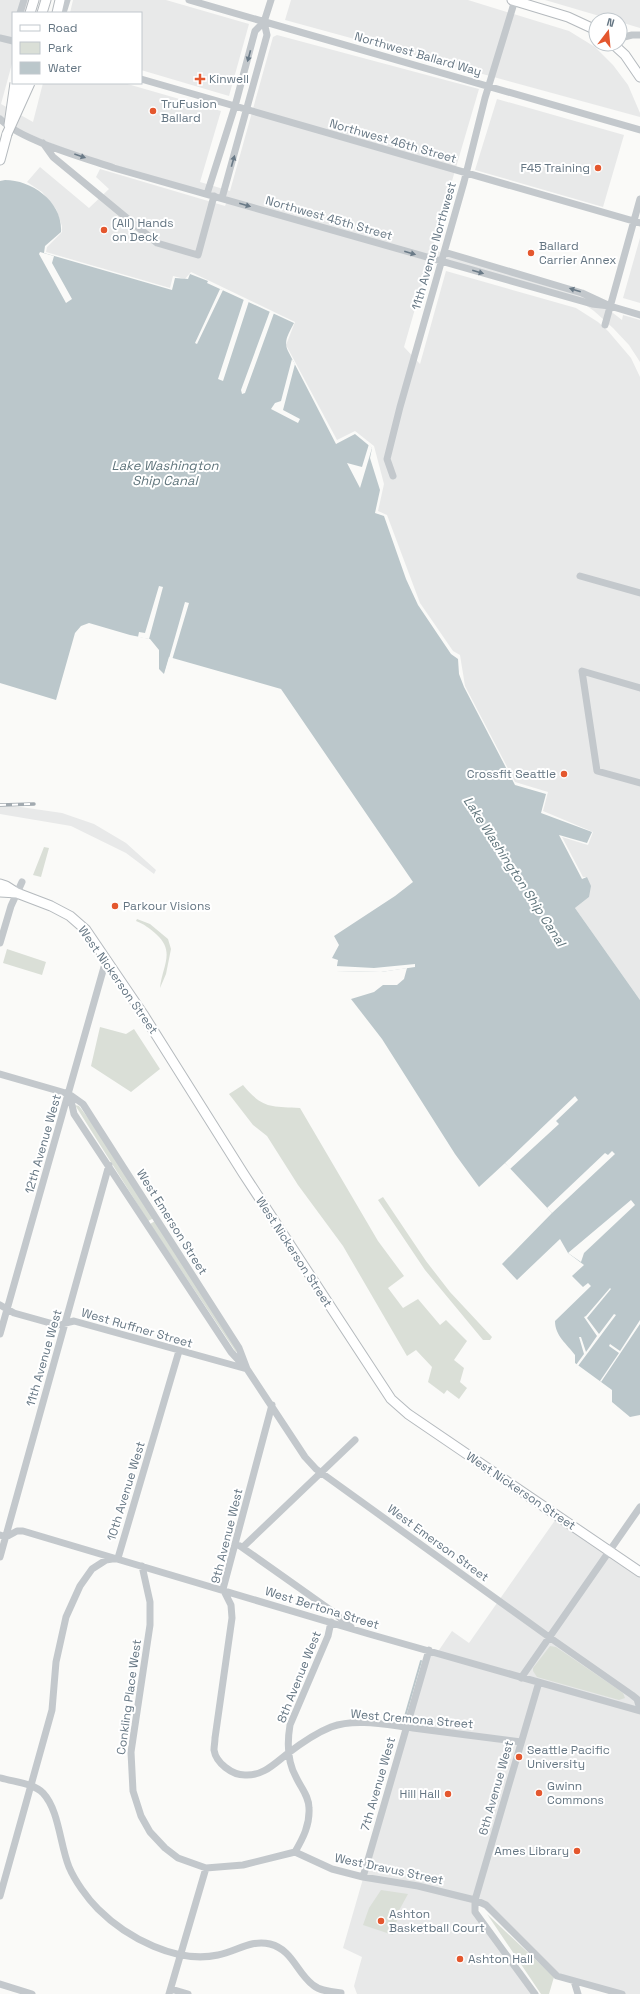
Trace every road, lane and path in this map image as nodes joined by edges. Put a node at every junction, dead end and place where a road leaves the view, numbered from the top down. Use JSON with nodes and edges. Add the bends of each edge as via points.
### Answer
{"nodes":[{"id":1,"x":24,"y":0,"type":"edge"},
{"id":2,"x":34,"y":0,"type":"edge"},
{"id":3,"x":46,"y":0,"type":"edge"},
{"id":4,"x":60,"y":0,"type":"edge"},
{"id":5,"x":67,"y":0,"type":"edge"},
{"id":6,"x":189,"y":0,"type":"edge"},
{"id":7,"x":271,"y":0,"type":"edge"},
{"id":8,"x":514,"y":0,"type":"edge"},
{"id":9,"x":20,"y":12,"type":"edge"},
{"id":10,"x":30,"y":12,"type":"edge"},
{"id":11,"x":42,"y":12,"type":"edge"},
{"id":12,"x":57,"y":12,"type":"edge"},
{"id":13,"x":63,"y":12,"type":"edge"},
{"id":14,"x":264,"y":22,"type":"junction"},
{"id":15,"x":588,"y":26,"type":"edge"},
{"id":16,"x":640,"y":35,"type":"edge"},
{"id":17,"x":628,"y":36,"type":"edge"},
{"id":18,"x":0,"y":38,"type":"edge"},
{"id":19,"x":12,"y":40,"type":"edge"},
{"id":20,"x":622,"y":52,"type":"edge"},
{"id":21,"x":640,"y":77,"type":"edge"},
{"id":22,"x":142,"y":79,"type":"edge"},
{"id":23,"x":15,"y":84,"type":"edge"},
{"id":24,"x":22,"y":84,"type":"edge"},
{"id":25,"x":30,"y":84,"type":"edge"},
{"id":26,"x":489,"y":86,"type":"junction"},
{"id":27,"x":235,"y":106,"type":"junction"},
{"id":28,"x":247,"y":109,"type":"junction"},
{"id":29,"x":0,"y":120,"type":"edge"},
{"id":30,"x":640,"y":130,"type":"edge"},
{"id":31,"x":7,"y":134,"type":"junction"},
{"id":32,"x":43,"y":143,"type":"junction"},
{"id":33,"x":0,"y":160,"type":"edge"},
{"id":34,"x":466,"y":173,"type":"junction"},
{"id":35,"x":210,"y":195,"type":"junction"},
{"id":36,"x":222,"y":198,"type":"junction"},
{"id":37,"x":640,"y":199,"type":"edge"},
{"id":38,"x":637,"y":222,"type":"edge"},
{"id":39,"x":444,"y":252,"type":"junction"},
{"id":40,"x":441,"y":260,"type":"junction"},
{"id":41,"x":610,"y":306,"type":"junction"},
{"id":42,"x":640,"y":315,"type":"edge"},
{"id":43,"x":605,"y":325,"type":"dead end"},
{"id":44,"x":393,"y":476,"type":"dead end"},
{"id":45,"x":580,"y":576,"type":"dead end"},
{"id":46,"x":640,"y":594,"type":"edge"},
{"id":47,"x":640,"y":688,"type":"edge"},
{"id":48,"x":640,"y":783,"type":"edge"},
{"id":49,"x":22,"y":882,"type":"dead end"},
{"id":50,"x":0,"y":884,"type":"edge"},
{"id":51,"x":0,"y":892,"type":"edge"},
{"id":52,"x":17,"y":893,"type":"junction"},
{"id":53,"x":0,"y":943,"type":"edge"},
{"id":54,"x":106,"y":960,"type":"junction"},
{"id":55,"x":0,"y":1074,"type":"edge"},
{"id":56,"x":69,"y":1094,"type":"junction"},
{"id":57,"x":109,"y":1165,"type":"junction"},
{"id":58,"x":0,"y":1305,"type":"edge"},
{"id":59,"x":7,"y":1309,"type":"junction"},
{"id":60,"x":65,"y":1324,"type":"junction"},
{"id":61,"x":0,"y":1334,"type":"edge"},
{"id":62,"x":179,"y":1352,"type":"junction"},
{"id":63,"x":247,"y":1369,"type":"junction"},
{"id":64,"x":272,"y":1406,"type":"junction"},
{"id":65,"x":355,"y":1440,"type":"dead end"},
{"id":66,"x":322,"y":1473,"type":"junction"},
{"id":67,"x":640,"y":1507,"type":"edge"},
{"id":68,"x":3,"y":1536,"type":"edge"},
{"id":69,"x":236,"y":1545,"type":"junction"},
{"id":70,"x":243,"y":1548,"type":"junction"},
{"id":71,"x":610,"y":1551,"type":"junction"},
{"id":72,"x":0,"y":1557,"type":"edge"},
{"id":73,"x":118,"y":1558,"type":"junction"},
{"id":74,"x":142,"y":1566,"type":"junction"},
{"id":75,"x":640,"y":1572,"type":"edge"},
{"id":76,"x":223,"y":1589,"type":"junction"},
{"id":77,"x":331,"y":1622,"type":"junction"},
{"id":78,"x":354,"y":1630,"type":"junction"},
{"id":79,"x":549,"y":1637,"type":"junction"},
{"id":80,"x":429,"y":1650,"type":"junction"},
{"id":81,"x":521,"y":1678,"type":"junction"},
{"id":82,"x":539,"y":1682,"type":"junction"},
{"id":83,"x":640,"y":1710,"type":"edge"},
{"id":84,"x":405,"y":1727,"type":"junction"},
{"id":85,"x":521,"y":1742,"type":"junction"},
{"id":86,"x":288,"y":1753,"type":"junction"},
{"id":87,"x":222,"y":1764,"type":"joint"},
{"id":88,"x":1,"y":1778,"type":"edge"},
{"id":89,"x":31,"y":1786,"type":"junction"},
{"id":90,"x":295,"y":1852,"type":"junction"},
{"id":91,"x":206,"y":1868,"type":"junction"},
{"id":92,"x":363,"y":1877,"type":"junction"},
{"id":93,"x":0,"y":1896,"type":"edge"},
{"id":94,"x":475,"y":1900,"type":"junction"},
{"id":95,"x":180,"y":1955,"type":"junction"},
{"id":96,"x":574,"y":1981,"type":"junction"},
{"id":97,"x":0,"y":1984,"type":"edge"},
{"id":98,"x":170,"y":1992,"type":"edge"},
{"id":99,"x":341,"y":1993,"type":"edge"},
{"id":100,"x":32,"y":1994,"type":"edge"},
{"id":101,"x":188,"y":1994,"type":"edge"},
{"id":102,"x":534,"y":1994,"type":"edge"},
{"id":103,"x":578,"y":1994,"type":"edge"},
{"id":104,"x":622,"y":1994,"type":"edge"}],
"edges":[{"from":1,"to":9,"type":"street"},
{"from":2,"to":10,"type":"main road"},
{"from":3,"to":11,"type":"main road"},
{"from":4,"to":12,"type":"main road"},
{"from":5,"to":13,"type":"street"},
{"from":6,"to":14,"type":"street","name":"Northwest Ballard Way"},
{"from":7,"to":14,"type":"street"},
{"from":8,"to":15,"type":"main road","via":[[568,17]]},
{"from":8,"to":26,"type":"street","name":"11th Avenue Northwest"},
{"from":14,"to":26,"type":"street","name":"Northwest Ballard Way"},
{"from":14,"to":27,"type":"street","one_way":true,"via":[[255,31]]},
{"from":14,"to":28,"type":"street","via":[[267,35]]},
{"from":16,"to":17,"type":"street"},
{"from":18,"to":19,"type":"street"},
{"from":20,"to":21,"type":"main road"},
{"from":22,"to":27,"type":"street","name":"Northwest 46th Street"},
{"from":23,"to":31,"type":"main road","bridge":true},
{"from":24,"to":31,"type":"main road","bridge":true},
{"from":25,"to":31,"type":"main road","bridge":true},
{"from":26,"to":30,"type":"street","name":"Northwest Ballard Way"},
{"from":26,"to":34,"type":"street","name":"11th Avenue Northwest"},
{"from":27,"to":28,"type":"street","name":"Northwest 46th Street"},
{"from":27,"to":35,"type":"street"},
{"from":28,"to":34,"type":"street","name":"Northwest 46th Street"},
{"from":36,"to":28,"type":"street","one_way":true},
{"from":29,"to":32,"type":"street","name":"Northwest 45th Street"},
{"from":31,"to":33,"type":"main road"},
{"from":32,"to":35,"type":"street","name":"Northwest 45th Street","one_way":true,"via":[[114,168]]},
{"from":32,"to":35,"type":"street","via":[[53,157],[157,243],[198,255]]},
{"from":34,"to":38,"type":"street","name":"Northwest 46th Street"},
{"from":34,"to":39,"type":"street","name":"11th Avenue Northwest"},
{"from":35,"to":36,"type":"street","name":"Northwest 45th Street"},
{"from":36,"to":40,"type":"street","name":"Northwest 45th Street","one_way":true},
{"from":37,"to":38,"type":"street"},
{"from":38,"to":41,"type":"street"},
{"from":39,"to":40,"type":"street","name":"11th Avenue Northwest"},
{"from":41,"to":39,"type":"street","name":"Northwest 45th Street","one_way":true,"via":[[582,292]]},
{"from":40,"to":41,"type":"street","name":"Northwest 45th Street","one_way":true,"via":[[592,304]]},
{"from":40,"to":44,"type":"street","name":"11th Avenue Northwest","via":[[387,459]]},
{"from":41,"to":42,"type":"street","name":"Northwest 45th Street"},
{"from":41,"to":43,"type":"street"},
{"from":45,"to":46,"type":"street"},
{"from":47,"to":48,"type":"street","via":[[582,672],[597,771]]},
{"from":49,"to":52,"type":"street"},
{"from":50,"to":52,"type":"main road"},
{"from":51,"to":52,"type":"main road","name":"West Nickerson Street"},
{"from":52,"to":53,"type":"street"},
{"from":52,"to":54,"type":"main road","name":"West Nickerson Street","via":[[51,906],[78,922]]},
{"from":54,"to":56,"type":"street","name":"12th Avenue West"},
{"from":54,"to":71,"type":"main road","name":"West Nickerson Street","via":[[391,1399],[408,1414]]},
{"from":55,"to":56,"type":"street","name":"West Emerson Street"},
{"from":56,"to":57,"type":"street","name":"West Emerson Street","via":[[74,1114]]},
{"from":56,"to":59,"type":"street","name":"12th Avenue West"},
{"from":56,"to":63,"type":"street","name":"West Emerson Street","via":[[83,1104],[114,1151],[239,1348]]},
{"from":57,"to":60,"type":"street","name":"11th Avenue West"},
{"from":57,"to":63,"type":"street","name":"West Emerson Street","via":[[231,1352]]},
{"from":58,"to":59,"type":"street","name":"West Ruffner Street"},
{"from":59,"to":60,"type":"street","name":"West Ruffner Street","via":[[56,1325]]},
{"from":59,"to":61,"type":"street","name":"12th Avenue West"},
{"from":60,"to":62,"type":"street","name":"West Ruffner Street","via":[[74,1321]]},
{"from":60,"to":68,"type":"street","name":"11th Avenue West"},
{"from":62,"to":63,"type":"street","name":"West Ruffner Street"},
{"from":62,"to":73,"type":"street","name":"10th Avenue West"},
{"from":63,"to":64,"type":"street","name":"West Emerson Street"},
{"from":64,"to":66,"type":"street","name":"West Emerson Street","via":[[305,1457]]},
{"from":64,"to":69,"type":"street","name":"9th Avenue West"},
{"from":65,"to":66,"type":"street"},
{"from":66,"to":70,"type":"street"},
{"from":66,"to":79,"type":"street","name":"West Emerson Street"},
{"from":67,"to":71,"type":"street"},
{"from":68,"to":72,"type":"street","name":"11th Avenue West"},
{"from":68,"to":73,"type":"street","name":"West Bertona Street","via":[[23,1531]]},
{"from":69,"to":70,"type":"street"},
{"from":69,"to":76,"type":"street","name":"9th Avenue West"},
{"from":70,"to":78,"type":"street","via":[[332,1611]]},
{"from":71,"to":75,"type":"main road","name":"West Nickerson Street"},
{"from":71,"to":79,"type":"street"},
{"from":73,"to":74,"type":"street","name":"West Bertona Street"},
{"from":73,"to":89,"type":"street","name":"10th Avenue West","via":[[106,1560],[92,1569],[80,1586],[66,1617],[56,1662],[52,1710]]},
{"from":74,"to":76,"type":"street","name":"West Bertona Street"},
{"from":74,"to":91,"type":"street","name":"Conkling Place West","via":[[150,1602],[150,1625],[131,1752],[135,1797],[150,1832],[165,1848],[178,1858]]},
{"from":76,"to":77,"type":"street","name":"West Bertona Street"},
{"from":76,"to":87,"type":"street","name":"9th Avenue West","via":[[231,1605],[232,1618],[214,1750]]},
{"from":77,"to":78,"type":"street","name":"West Bertona Street"},
{"from":77,"to":86,"type":"street","name":"8th Avenue West","via":[[328,1636],[290,1725]]},
{"from":78,"to":80,"type":"street","name":"West Bertona Street"},
{"from":79,"to":81,"type":"street"},
{"from":79,"to":83,"type":"street","name":"West Emerson Street","via":[[637,1699]]},
{"from":80,"to":81,"type":"street","name":"West Bertona Street"},
{"from":80,"to":84,"type":"street","name":"7th Avenue West"},
{"from":81,"to":82,"type":"street","name":"West Bertona Street"},
{"from":82,"to":83,"type":"street","name":"West Bertona Street"},
{"from":82,"to":85,"type":"street","name":"6th Avenue West"},
{"from":84,"to":85,"type":"street","name":"West Cremona Street"},
{"from":84,"to":86,"type":"street","name":"West Cremona Street","via":[[349,1723],[318,1733]]},
{"from":84,"to":92,"type":"street","name":"7th Avenue West"},
{"from":85,"to":94,"type":"street","name":"6th Avenue West"},
{"from":86,"to":87,"type":"street","name":"West Cremona Street","via":[[273,1766],[258,1774],[244,1776],[230,1771]]},
{"from":86,"to":90,"type":"street","name":"8th Avenue West","via":[[295,1776],[310,1808],[309,1823]]},
{"from":88,"to":89,"type":"street"},
{"from":89,"to":93,"type":"street","name":"10th Avenue West"},
{"from":89,"to":95,"type":"street","via":[[42,1792],[51,1804],[69,1867],[98,1909],[131,1934]]},
{"from":90,"to":91,"type":"street","via":[[243,1865]]},
{"from":90,"to":92,"type":"street","name":"West Dravus Street","via":[[332,1869]]},
{"from":91,"to":95,"type":"street"},
{"from":92,"to":94,"type":"street","name":"West Dravus Street","via":[[418,1886]]},
{"from":94,"to":96,"type":"street","name":"West Dravus Street","via":[[486,1905],[554,1974]]},
{"from":94,"to":102,"type":"street","via":[[475,1912]]},
{"from":95,"to":98,"type":"street"},
{"from":95,"to":99,"type":"street","via":[[208,1957],[258,1943],[269,1943],[280,1947],[288,1954],[313,1985]]},
{"from":96,"to":103,"type":"street"},
{"from":96,"to":104,"type":"street","name":"West Dravus Street"},
{"from":97,"to":100,"type":"street"},
{"from":98,"to":101,"type":"street"}]}
